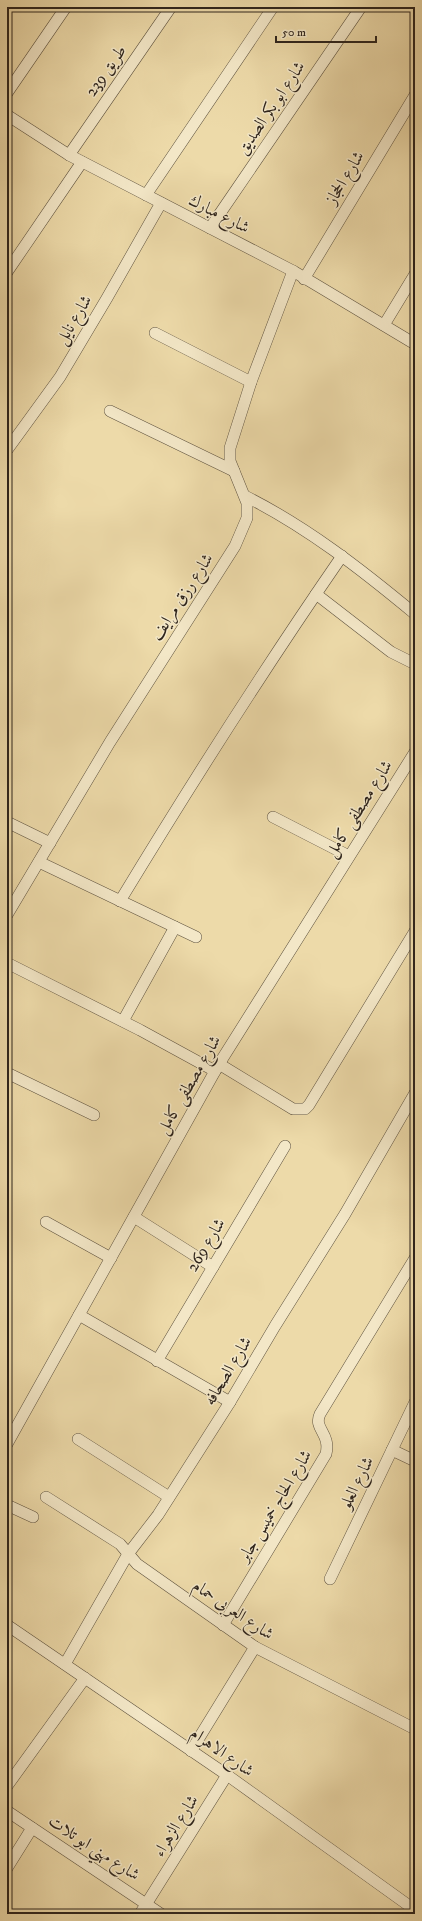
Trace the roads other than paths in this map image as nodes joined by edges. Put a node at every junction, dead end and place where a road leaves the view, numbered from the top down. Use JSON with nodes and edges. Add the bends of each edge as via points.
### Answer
{"nodes":[{"id":1,"x":66,"y":7,"type":"edge"},
{"id":2,"x":171,"y":7,"type":"edge"},
{"id":3,"x":274,"y":7,"type":"edge"},
{"id":4,"x":360,"y":7,"type":"edge"},
{"id":5,"x":7,"y":93,"type":"edge"},
{"id":6,"x":415,"y":95,"type":"edge"},
{"id":7,"x":7,"y":115,"type":"edge"},
{"id":8,"x":69,"y":155,"type":"junction"},
{"id":9,"x":82,"y":162,"type":"junction"},
{"id":10,"x":146,"y":195,"type":"junction"},
{"id":11,"x":161,"y":203,"type":"junction"},
{"id":12,"x":210,"y":228,"type":"junction"},
{"id":13,"x":7,"y":272,"type":"edge"},
{"id":14,"x":293,"y":272,"type":"junction"},
{"id":15,"x":415,"y":274,"type":"edge"},
{"id":16,"x":304,"y":279,"type":"junction"},
{"id":17,"x":384,"y":325,"type":"junction"},
{"id":18,"x":155,"y":333,"type":"dead end"},
{"id":19,"x":415,"y":344,"type":"edge"},
{"id":20,"x":251,"y":382,"type":"junction"},
{"id":21,"x":110,"y":411,"type":"dead end"},
{"id":22,"x":7,"y":450,"type":"edge"},
{"id":23,"x":234,"y":471,"type":"junction"},
{"id":24,"x":245,"y":496,"type":"junction"},
{"id":25,"x":342,"y":556,"type":"junction"},
{"id":26,"x":316,"y":594,"type":"junction"},
{"id":27,"x":415,"y":614,"type":"edge"},
{"id":28,"x":415,"y":664,"type":"edge"},
{"id":29,"x":415,"y":752,"type":"edge"},
{"id":30,"x":273,"y":816,"type":"dead end"},
{"id":31,"x":7,"y":822,"type":"edge"},
{"id":32,"x":50,"y":844,"type":"junction"},
{"id":33,"x":349,"y":856,"type":"junction"},
{"id":34,"x":39,"y":862,"type":"junction"},
{"id":35,"x":120,"y":901,"type":"junction"},
{"id":36,"x":7,"y":915,"type":"edge"},
{"id":37,"x":175,"y":927,"type":"junction"},
{"id":38,"x":415,"y":931,"type":"edge"},
{"id":39,"x":196,"y":937,"type":"dead end"},
{"id":40,"x":7,"y":963,"type":"edge"},
{"id":41,"x":122,"y":1021,"type":"junction"},
{"id":42,"x":217,"y":1068,"type":"junction"},
{"id":43,"x":7,"y":1073,"type":"edge"},
{"id":44,"x":415,"y":1093,"type":"edge"},
{"id":45,"x":94,"y":1115,"type":"dead end"},
{"id":46,"x":285,"y":1146,"type":"dead end"},
{"id":47,"x":134,"y":1217,"type":"junction"},
{"id":48,"x":46,"y":1222,"type":"dead end"},
{"id":49,"x":111,"y":1258,"type":"junction"},
{"id":50,"x":415,"y":1258,"type":"edge"},
{"id":51,"x":213,"y":1266,"type":"junction"},
{"id":52,"x":79,"y":1315,"type":"junction"},
{"id":53,"x":156,"y":1361,"type":"junction"},
{"id":54,"x":230,"y":1402,"type":"junction"},
{"id":55,"x":415,"y":1402,"type":"edge"},
{"id":56,"x":78,"y":1439,"type":"dead end"},
{"id":57,"x":7,"y":1444,"type":"edge"},
{"id":58,"x":392,"y":1450,"type":"junction"},
{"id":59,"x":415,"y":1461,"type":"edge"},
{"id":60,"x":46,"y":1497,"type":"dead end"},
{"id":61,"x":169,"y":1497,"type":"junction"},
{"id":62,"x":7,"y":1505,"type":"edge"},
{"id":63,"x":33,"y":1517,"type":"dead end"},
{"id":64,"x":128,"y":1554,"type":"junction"},
{"id":65,"x":330,"y":1579,"type":"dead end"},
{"id":66,"x":7,"y":1625,"type":"edge"},
{"id":67,"x":223,"y":1625,"type":"junction"},
{"id":68,"x":255,"y":1647,"type":"junction"},
{"id":69,"x":65,"y":1664,"type":"junction"},
{"id":70,"x":85,"y":1678,"type":"junction"},
{"id":71,"x":415,"y":1729,"type":"edge"},
{"id":72,"x":191,"y":1751,"type":"junction"},
{"id":73,"x":227,"y":1775,"type":"junction"},
{"id":74,"x":7,"y":1786,"type":"edge"},
{"id":75,"x":7,"y":1811,"type":"edge"},
{"id":76,"x":32,"y":1828,"type":"junction"},
{"id":77,"x":7,"y":1868,"type":"edge"},
{"id":78,"x":147,"y":1904,"type":"junction"},
{"id":79,"x":415,"y":1910,"type":"edge"},
{"id":80,"x":140,"y":1914,"type":"edge"},
{"id":81,"x":161,"y":1914,"type":"edge"}],
"edges":[{"from":1,"to":5,"type":"street"},
{"from":2,"to":8,"type":"street","name":"طريق 239"},
{"from":3,"to":10,"type":"street"},
{"from":4,"to":12,"type":"street","name":"شارع ابو بكر الصديق"},
{"from":6,"to":16,"type":"street","name":"شارع الحجاز"},
{"from":7,"to":8,"type":"street","name":"شارع مبارك"},
{"from":8,"to":9,"type":"street","name":"شارع مبارك"},
{"from":9,"to":10,"type":"street","name":"شارع مبارك"},
{"from":9,"to":13,"type":"street"},
{"from":10,"to":11,"type":"street","name":"شارع مبارك"},
{"from":11,"to":12,"type":"street","name":"شارع مبارك"},
{"from":11,"to":22,"type":"street","name":"شارع نايل","via":[[60,377]]},
{"from":12,"to":14,"type":"street","name":"شارع مبارك"},
{"from":14,"to":16,"type":"street","name":"شارع مبارك"},
{"from":14,"to":20,"type":"street","name":"شارع رزق مرايف"},
{"from":15,"to":17,"type":"street"},
{"from":16,"to":17,"type":"street","name":"شارع مبارك"},
{"from":17,"to":19,"type":"street","name":"شارع مبارك"},
{"from":18,"to":20,"type":"street"},
{"from":20,"to":23,"type":"street","name":"شارع رزق مرايف","via":[[230,448],[230,461]]},
{"from":21,"to":23,"type":"street"},
{"from":23,"to":24,"type":"street","name":"شارع رزق مرايف"},
{"from":24,"to":25,"type":"street","via":[[270,508]]},
{"from":24,"to":32,"type":"street","name":"شارع رزق مرايف","via":[[247,518],[235,546],[110,742]]},
{"from":25,"to":26,"type":"street"},
{"from":25,"to":27,"type":"street"},
{"from":26,"to":28,"type":"street","via":[[391,652]]},
{"from":26,"to":35,"type":"street","via":[[228,726]]},
{"from":29,"to":33,"type":"street","name":"شارع مصطفى كامل"},
{"from":30,"to":33,"type":"street"},
{"from":31,"to":32,"type":"street"},
{"from":32,"to":34,"type":"street","name":"شارع رزق مرايف"},
{"from":33,"to":42,"type":"street","name":"شارع مصطفى كامل"},
{"from":34,"to":35,"type":"street"},
{"from":34,"to":36,"type":"street","name":"شارع رزق مرايف"},
{"from":35,"to":37,"type":"street"},
{"from":37,"to":39,"type":"street"},
{"from":37,"to":41,"type":"street"},
{"from":38,"to":42,"type":"street","via":[[305,1109],[293,1109]]},
{"from":40,"to":41,"type":"street"},
{"from":41,"to":42,"type":"street"},
{"from":42,"to":47,"type":"street","name":"شارع مصطفى كامل"},
{"from":43,"to":45,"type":"street"},
{"from":44,"to":54,"type":"street","name":"شارع الصحافه","via":[[345,1214]]},
{"from":46,"to":51,"type":"street","name":"شارع 269"},
{"from":47,"to":49,"type":"street","name":"شارع مصطفى كامل"},
{"from":47,"to":51,"type":"street"},
{"from":48,"to":49,"type":"street"},
{"from":49,"to":52,"type":"street","name":"شارع مصطفى كامل"},
{"from":50,"to":67,"type":"street","name":"شارع الحاج خميس جابر","via":[[320,1414],[318,1423],[328,1443],[326,1454]]},
{"from":51,"to":53,"type":"street","name":"شارع 269"},
{"from":52,"to":53,"type":"street"},
{"from":52,"to":57,"type":"street","name":"شارع مصطفى كامل"},
{"from":53,"to":54,"type":"street"},
{"from":54,"to":61,"type":"street","name":"شارع الصحافه"},
{"from":55,"to":58,"type":"street","name":"شارع العلو"},
{"from":56,"to":61,"type":"street"},
{"from":58,"to":59,"type":"street"},
{"from":58,"to":65,"type":"street","name":"شارع العلو"},
{"from":60,"to":64,"type":"street","name":"شارع العربى حمام","via":[[120,1544]]},
{"from":61,"to":64,"type":"street","name":"شارع الصحافه"},
{"from":62,"to":63,"type":"street"},
{"from":64,"to":67,"type":"street","name":"شارع العربى حمام","via":[[137,1564]]},
{"from":64,"to":69,"type":"street","name":"شارع الصحافه"},
{"from":66,"to":69,"type":"street","name":"شارع الاهرام"},
{"from":67,"to":68,"type":"street","name":"شارع العربى حمام"},
{"from":68,"to":71,"type":"street","name":"شارع العربى حمام"},
{"from":68,"to":72,"type":"street"},
{"from":69,"to":70,"type":"street","name":"شارع الاهرام"},
{"from":70,"to":72,"type":"street","name":"شارع الاهرام"},
{"from":70,"to":74,"type":"street"},
{"from":72,"to":73,"type":"street","name":"شارع الاهرام"},
{"from":73,"to":78,"type":"street","name":"شارع الزهراء"},
{"from":73,"to":79,"type":"street","name":"شارع الاهرام"},
{"from":75,"to":76,"type":"street","name":"شارع مهني ابو تلات"},
{"from":76,"to":77,"type":"street"},
{"from":76,"to":78,"type":"street","name":"شارع مهني ابو تلات"},
{"from":78,"to":80,"type":"street","name":"شارع الزهراء"},
{"from":78,"to":81,"type":"street","name":"شارع مهني ابو تلات"}]}
